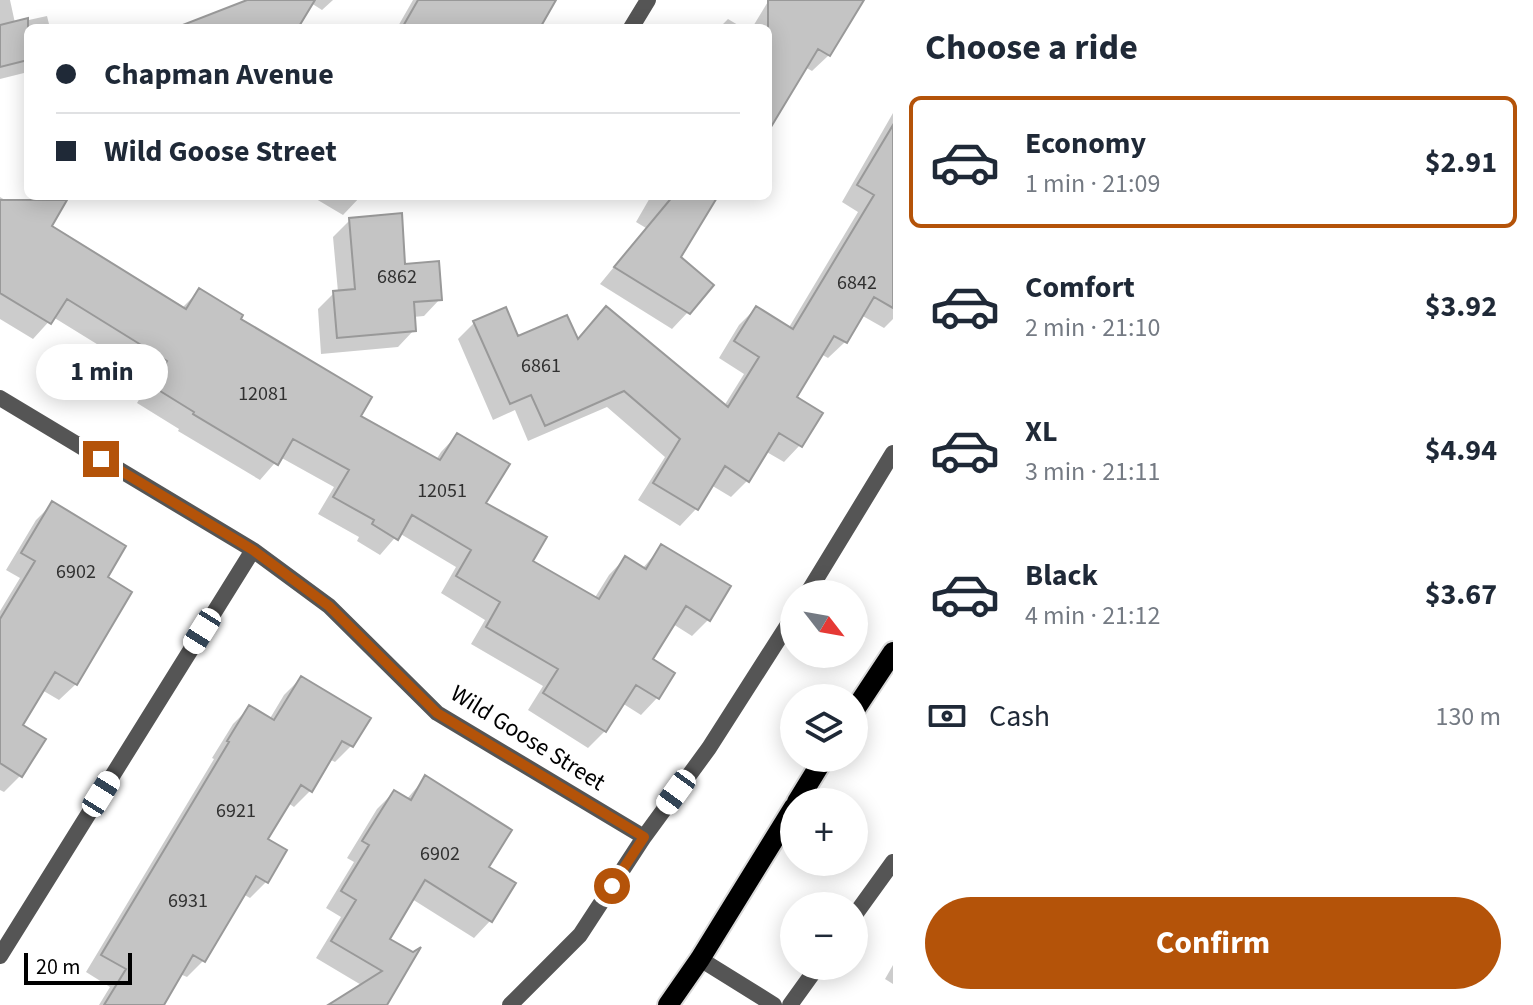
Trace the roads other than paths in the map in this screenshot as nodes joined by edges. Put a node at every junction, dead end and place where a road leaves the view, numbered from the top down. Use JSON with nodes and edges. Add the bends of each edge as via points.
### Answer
{"nodes":[{"id":1,"x":648,"y":0,"type":"edge"},
{"id":2,"x":633,"y":24,"type":"edge"},
{"id":3,"x":0,"y":398,"type":"edge"},
{"id":4,"x":893,"y":453,"type":"edge"},
{"id":5,"x":253,"y":550,"type":"junction"},
{"id":6,"x":816,"y":580,"type":"edge"},
{"id":7,"x":780,"y":637,"type":"edge"},
{"id":8,"x":893,"y":652,"type":"edge"},
{"id":9,"x":868,"y":690,"type":"edge"},
{"id":10,"x":780,"y":830,"type":"edge"},
{"id":11,"x":644,"y":837,"type":"junction"},
{"id":12,"x":893,"y":862,"type":"edge"},
{"id":13,"x":868,"y":897,"type":"edge"},
{"id":14,"x":0,"y":956,"type":"edge"},
{"id":15,"x":700,"y":959,"type":"junction"},
{"id":16,"x":808,"y":980,"type":"edge"},
{"id":17,"x":510,"y":1005,"type":"edge"},
{"id":18,"x":668,"y":1005,"type":"edge"},
{"id":19,"x":774,"y":1005,"type":"edge"},
{"id":20,"x":790,"y":1005,"type":"edge"}],
"edges":[{"from":1,"to":2,"type":"street"},
{"from":3,"to":5,"type":"street","name":"Wild Goose Street"},
{"from":4,"to":6,"type":"street"},
{"from":5,"to":11,"type":"street","name":"Wild Goose Street","via":[[329,606],[437,713]]},
{"from":5,"to":14,"type":"street"},
{"from":7,"to":11,"type":"street"},
{"from":8,"to":9,"type":"main road"},
{"from":10,"to":15,"type":"main road"},
{"from":11,"to":17,"type":"street","via":[[580,935]]},
{"from":12,"to":13,"type":"street"},
{"from":15,"to":18,"type":"main road"},
{"from":15,"to":19,"type":"street"},
{"from":16,"to":20,"type":"street"}]}
